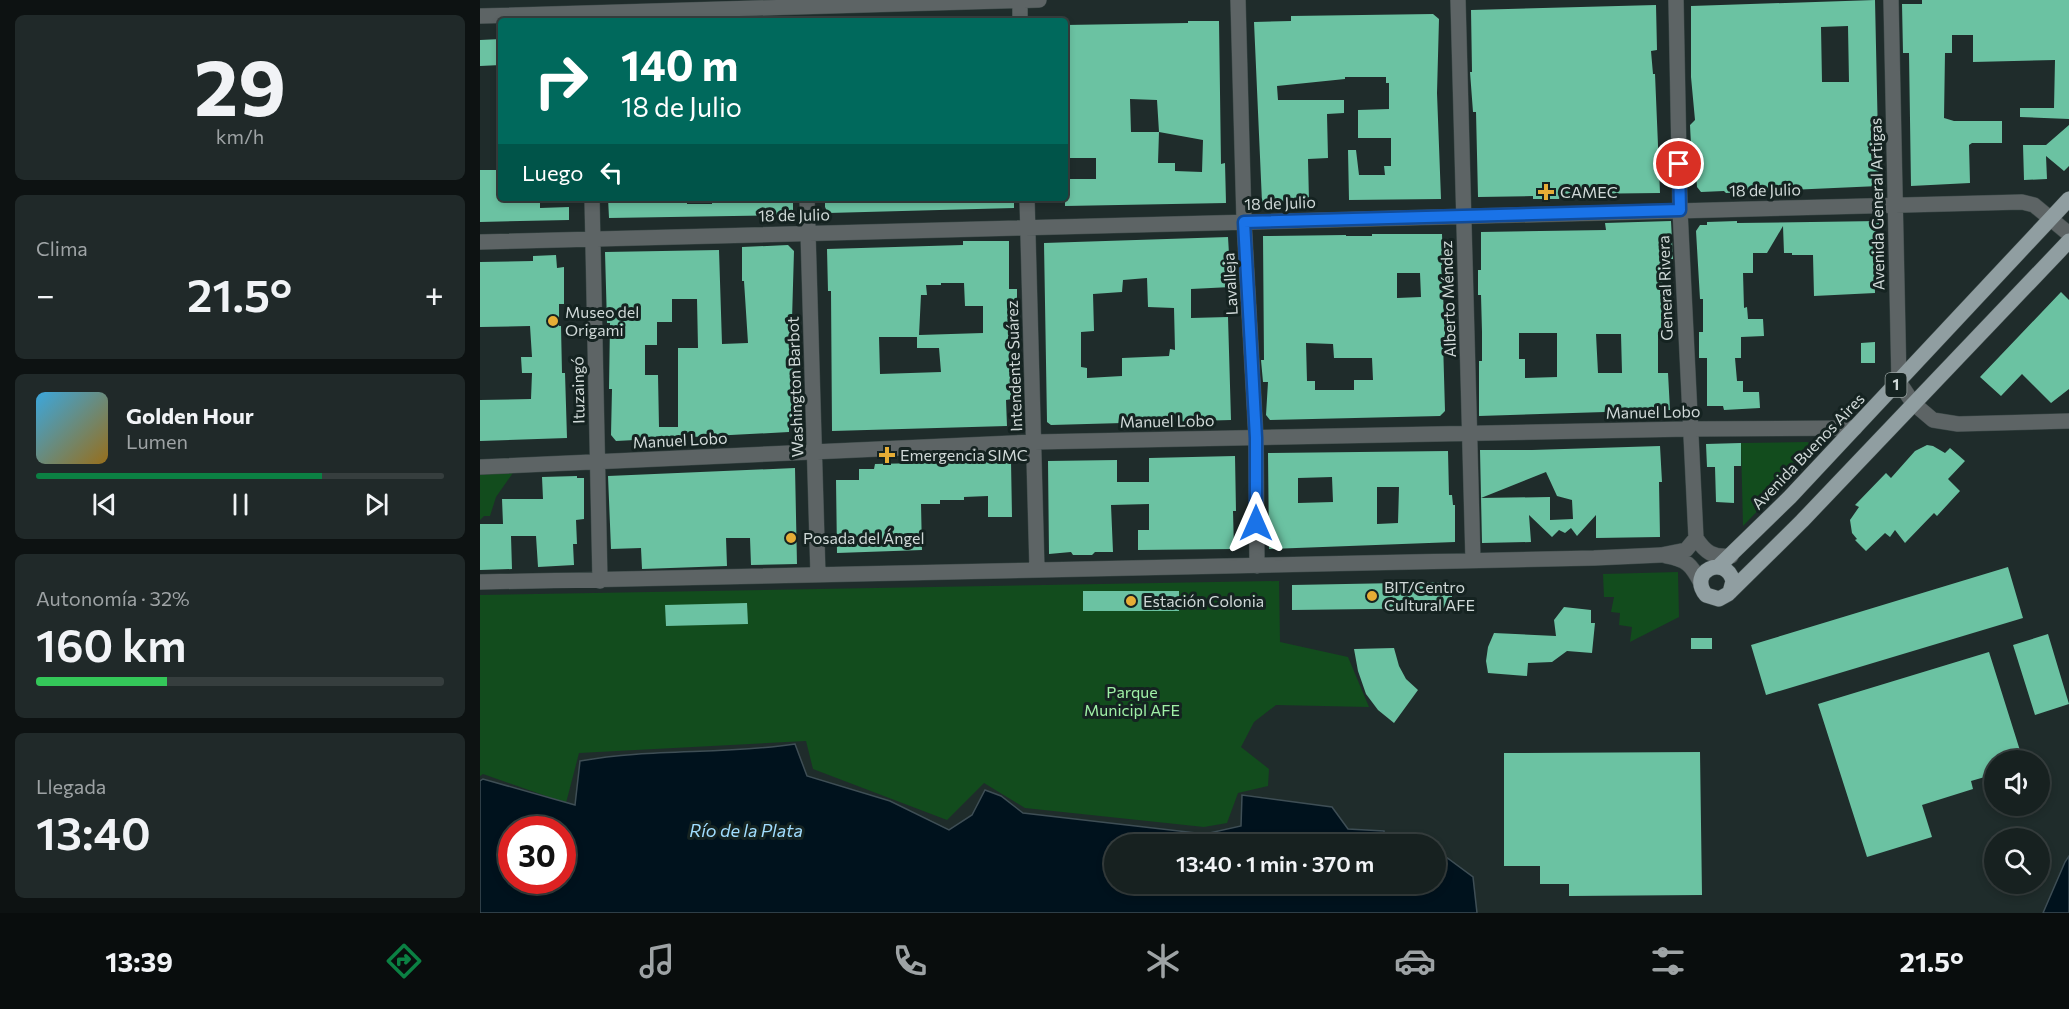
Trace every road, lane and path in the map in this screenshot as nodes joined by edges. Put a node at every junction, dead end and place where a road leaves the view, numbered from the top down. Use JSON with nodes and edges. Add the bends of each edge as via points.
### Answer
{"nodes":[{"id":1,"x":1020,"y":0,"type":"edge"},
{"id":2,"x":1039,"y":0,"type":"edge"},
{"id":3,"x":1238,"y":0,"type":"edge"},
{"id":4,"x":1458,"y":0,"type":"edge"},
{"id":5,"x":1676,"y":0,"type":"edge"},
{"id":6,"x":1892,"y":0,"type":"edge"},
{"id":7,"x":802,"y":9,"type":"edge"},
{"id":8,"x":588,"y":11,"type":"edge"},
{"id":9,"x":480,"y":16,"type":"edge"},
{"id":10,"x":1020,"y":18,"type":"edge"},
{"id":11,"x":2069,"y":199,"type":"edge"},
{"id":12,"x":592,"y":201,"type":"edge"},
{"id":13,"x":807,"y":201,"type":"edge"},
{"id":14,"x":1027,"y":201,"type":"edge"},
{"id":15,"x":1895,"y":205,"type":"junction"},
{"id":16,"x":1680,"y":210,"type":"junction"},
{"id":17,"x":1463,"y":215,"type":"junction"},
{"id":18,"x":2050,"y":218,"type":"junction"},
{"id":19,"x":1244,"y":222,"type":"junction"},
{"id":20,"x":1028,"y":227,"type":"junction"},
{"id":21,"x":808,"y":233,"type":"junction"},
{"id":22,"x":2069,"y":234,"type":"edge"},
{"id":23,"x":593,"y":238,"type":"junction"},
{"id":24,"x":2069,"y":240,"type":"edge"},
{"id":25,"x":480,"y":242,"type":"edge"},
{"id":26,"x":1899,"y":382,"type":"junction"},
{"id":27,"x":1913,"y":403,"type":"junction"},
{"id":28,"x":2069,"y":421,"type":"edge"},
{"id":29,"x":1855,"y":428,"type":"junction"},
{"id":30,"x":1689,"y":429,"type":"junction"},
{"id":31,"x":1469,"y":433,"type":"junction"},
{"id":32,"x":1256,"y":438,"type":"junction"},
{"id":33,"x":1034,"y":442,"type":"junction"},
{"id":34,"x":814,"y":450,"type":"junction"},
{"id":35,"x":598,"y":463,"type":"junction"},
{"id":36,"x":480,"y":467,"type":"edge"},
{"id":37,"x":1790,"y":497,"type":"junction"},
{"id":38,"x":1808,"y":515,"type":"junction"},
{"id":39,"x":1696,"y":538,"type":"junction"},
{"id":40,"x":1660,"y":555,"type":"junction"},
{"id":41,"x":1731,"y":556,"type":"junction"},
{"id":42,"x":1473,"y":561,"type":"junction"},
{"id":43,"x":1257,"y":566,"type":"junction"},
{"id":44,"x":1718,"y":567,"type":"junction"},
{"id":45,"x":1037,"y":570,"type":"junction"},
{"id":46,"x":818,"y":575,"type":"junction"},
{"id":47,"x":600,"y":581,"type":"junction"},
{"id":48,"x":480,"y":582,"type":"edge"},
{"id":49,"x":1701,"y":583,"type":"junction"},
{"id":50,"x":1730,"y":592,"type":"junction"}],
"edges":[{"from":1,"to":2,"type":"street"},
{"from":1,"to":7,"type":"street"},
{"from":1,"to":10,"type":"street"},
{"from":3,"to":19,"type":"street","name":"Lavalleja"},
{"from":4,"to":17,"type":"street","name":"Alberto Méndez"},
{"from":5,"to":16,"type":"street","name":"General Rivera"},
{"from":6,"to":15,"type":"street","name":"Avenida General Artigas"},
{"from":7,"to":8,"type":"street"},
{"from":8,"to":9,"type":"street"},
{"from":11,"to":18,"type":"main road","name":"Avenida Buenos Aires","number":"1"},
{"from":12,"to":23,"type":"street","name":"Ituzaingó"},
{"from":13,"to":21,"type":"street","name":"Washington Barbot"},
{"from":14,"to":20,"type":"street","name":"Intendente Suárez"},
{"from":15,"to":16,"type":"street","name":"18 de Julio"},
{"from":15,"to":18,"type":"street","name":"18 de Julio","via":[[2022,202],[2034,205]]},
{"from":15,"to":26,"type":"street","name":"Avenida General Artigas"},
{"from":16,"to":17,"type":"street","name":"18 de Julio"},
{"from":16,"to":30,"type":"street","name":"General Rivera"},
{"from":17,"to":19,"type":"street","name":"18 de Julio"},
{"from":17,"to":31,"type":"street","name":"Alberto Méndez"},
{"from":18,"to":22,"type":"street","name":"18 de Julio"},
{"from":18,"to":26,"type":"main road","name":"Avenida Buenos Aires","number":"1"},
{"from":19,"to":20,"type":"street","name":"18 de Julio"},
{"from":19,"to":32,"type":"street","name":"Lavalleja"},
{"from":20,"to":21,"type":"street","name":"18 de Julio"},
{"from":20,"to":33,"type":"street","name":"Intendente Suárez"},
{"from":21,"to":23,"type":"street","name":"18 de Julio"},
{"from":21,"to":34,"type":"street","name":"Washington Barbot"},
{"from":23,"to":25,"type":"street","name":"18 de Julio"},
{"from":23,"to":35,"type":"street","name":"Ituzaingó"},
{"from":24,"to":27,"type":"main road","number":"1"},
{"from":26,"to":27,"type":"street"},
{"from":26,"to":29,"type":"main road","name":"Avenida Buenos Aires","number":"1"},
{"from":27,"to":28,"type":"street","via":[[1933,420],[1958,424]]},
{"from":27,"to":38,"type":"main road","number":"1"},
{"from":29,"to":30,"type":"street","name":"Manuel Lobo"},
{"from":29,"to":37,"type":"main road","name":"Avenida Buenos Aires","number":"1"},
{"from":30,"to":31,"type":"street","name":"Manuel Lobo"},
{"from":30,"to":39,"type":"street","name":"General Rivera"},
{"from":31,"to":32,"type":"street","name":"Manuel Lobo"},
{"from":31,"to":42,"type":"street","name":"Alberto Méndez"},
{"from":32,"to":33,"type":"street","name":"Manuel Lobo"},
{"from":32,"to":43,"type":"street","name":"Lavalleja"},
{"from":33,"to":34,"type":"street","name":"Manuel Lobo"},
{"from":33,"to":45,"type":"street","name":"Intendente Suárez"},
{"from":34,"to":35,"type":"street","name":"Manuel Lobo"},
{"from":34,"to":46,"type":"street","name":"Washington Barbot"},
{"from":35,"to":36,"type":"street","name":"Manuel Lobo"},
{"from":35,"to":47,"type":"street","name":"Ituzaingó"},
{"from":37,"to":38,"type":"main road"},
{"from":37,"to":41,"type":"main road","name":"Avenida Buenos Aires","number":"1"},
{"from":38,"to":50,"type":"main road","number":"1"},
{"from":39,"to":40,"type":"street","via":[[1686,550]]},
{"from":39,"to":41,"type":"street","via":[[1713,556]]},
{"from":40,"to":42,"type":"street"},
{"from":40,"to":49,"type":"street","via":[[1683,560]]},
{"from":41,"to":44,"type":"main road","name":"Avenida Buenos Aires","number":"1"},
{"from":42,"to":43,"type":"street"},
{"from":43,"to":45,"type":"street"},
{"from":44,"to":49,"type":"main road","name":"Avenida Buenos Aires","number":"1","via":[[1706,571]]},
{"from":44,"to":50,"type":"main road","via":[[1731,576]]},
{"from":45,"to":46,"type":"street"},
{"from":46,"to":47,"type":"street"},
{"from":47,"to":48,"type":"street"},
{"from":49,"to":50,"type":"main road","via":[[1704,592],[1714,598]]}]}
